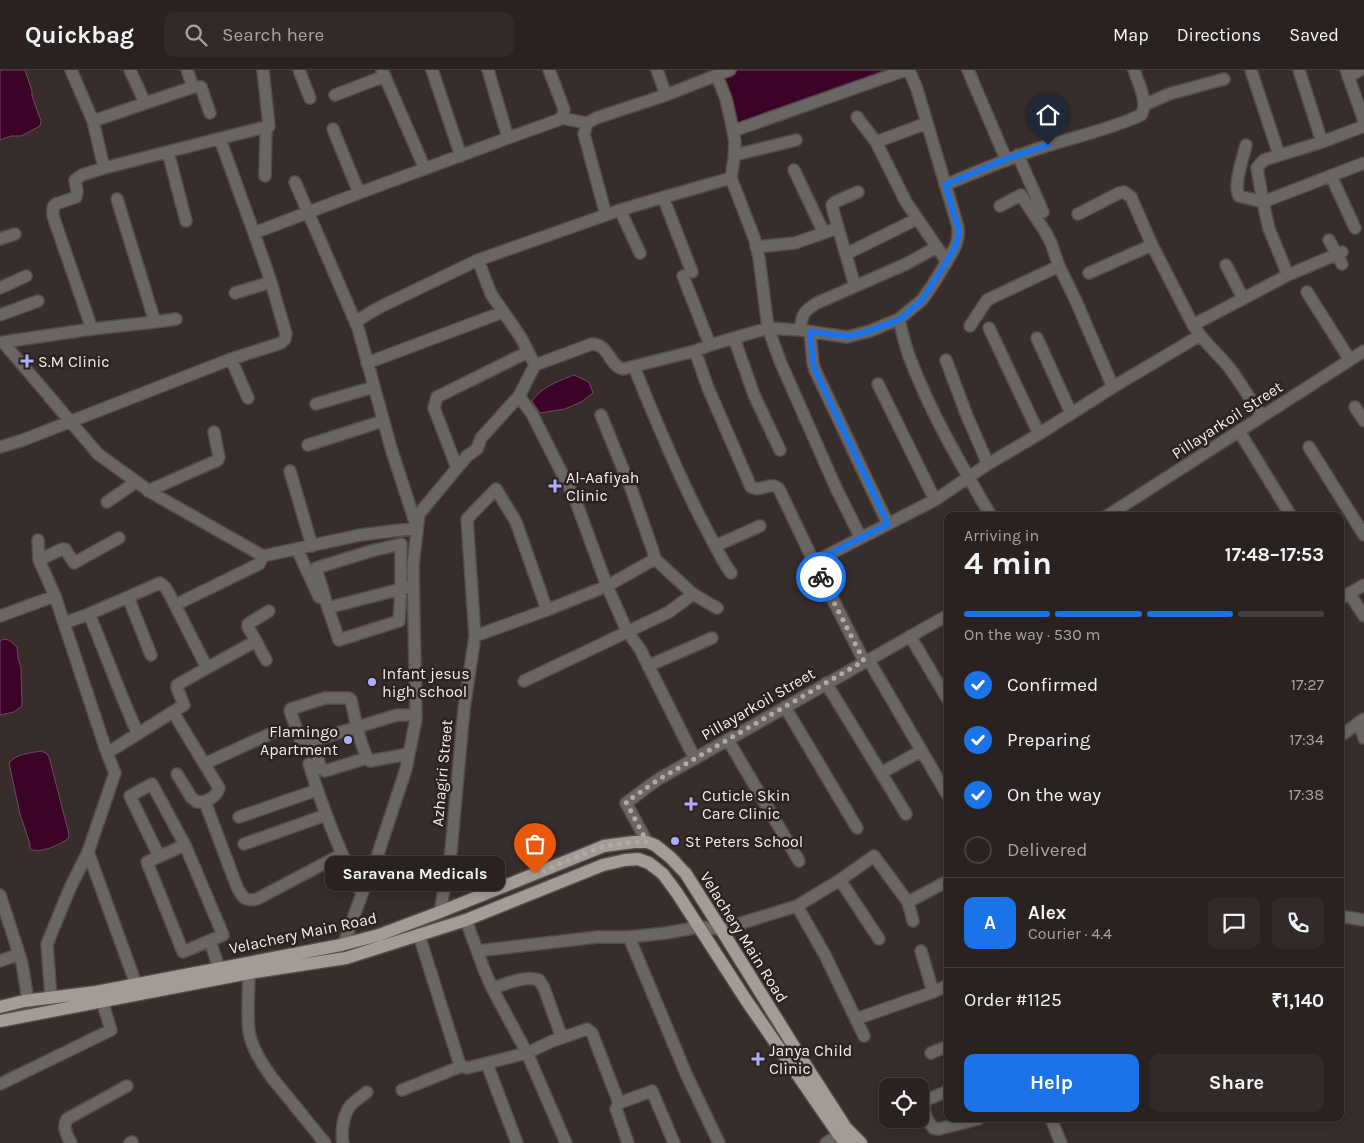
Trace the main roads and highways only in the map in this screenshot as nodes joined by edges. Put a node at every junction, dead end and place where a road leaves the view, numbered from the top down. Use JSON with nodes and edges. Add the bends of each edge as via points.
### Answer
{"nodes":[{"id":1,"x":0,"y":1006,"type":"edge"},
{"id":2,"x":0,"y":1020,"type":"edge"},
{"id":3,"x":843,"y":1139,"type":"edge"},
{"id":4,"x":861,"y":1143,"type":"edge"}],
"edges":[{"from":1,"to":4,"type":"main road","name":"Velachery Main Road","via":[[96,992],[379,935],[604,846],[647,842],[671,858],[686,874],[846,1128]]},
{"from":2,"to":3,"type":"main road","name":"Velachery Main Road","via":[[346,958],[466,920],[603,865],[638,859],[663,874],[677,893],[746,1000]]}]}
